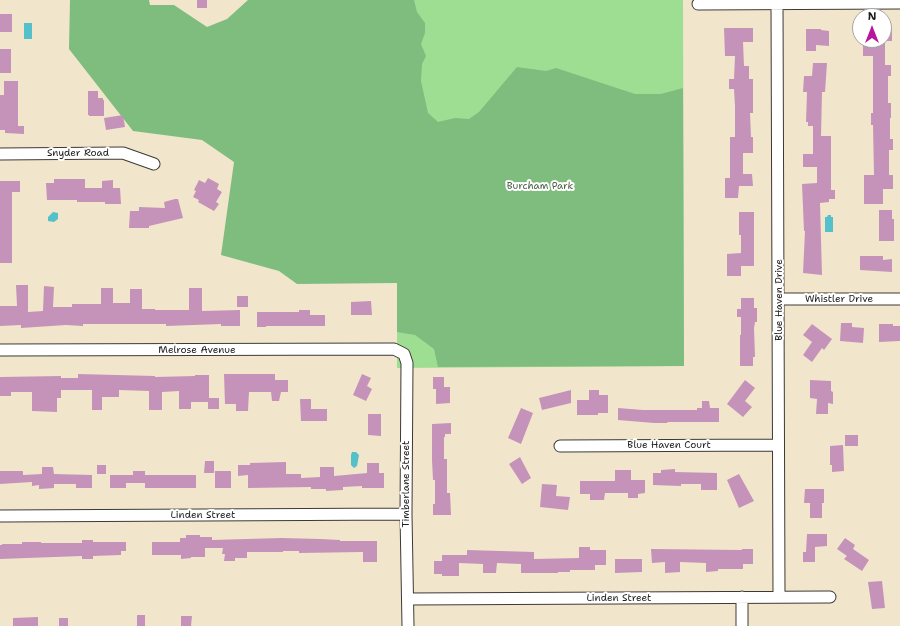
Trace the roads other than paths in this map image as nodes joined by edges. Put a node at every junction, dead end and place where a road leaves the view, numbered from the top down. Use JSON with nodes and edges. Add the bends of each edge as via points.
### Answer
{"nodes":[{"id":1,"x":900,"y":3,"type":"edge"},
{"id":2,"x":698,"y":4,"type":"dead end"},
{"id":3,"x":777,"y":4,"type":"junction"},
{"id":4,"x":0,"y":154,"type":"edge"},
{"id":5,"x":154,"y":164,"type":"dead end"},
{"id":6,"x":779,"y":299,"type":"junction"},
{"id":7,"x":900,"y":299,"type":"edge"},
{"id":8,"x":394,"y":349,"type":"joint"},
{"id":9,"x":0,"y":350,"type":"edge"},
{"id":10,"x":778,"y":445,"type":"junction"},
{"id":11,"x":560,"y":446,"type":"dead end"},
{"id":12,"x":406,"y":514,"type":"junction"},
{"id":13,"x":0,"y":516,"type":"edge"},
{"id":14,"x":780,"y":596,"type":"junction"},
{"id":15,"x":742,"y":597,"type":"junction"},
{"id":16,"x":830,"y":597,"type":"dead end"},
{"id":17,"x":408,"y":599,"type":"junction"},
{"id":18,"x":408,"y":626,"type":"edge"},
{"id":19,"x":742,"y":626,"type":"edge"}],
"edges":[{"from":1,"to":3,"type":"street"},
{"from":2,"to":3,"type":"street"},
{"from":3,"to":6,"type":"street","name":"Blue Haven Drive"},
{"from":4,"to":5,"type":"street","name":"Snyder Road","via":[[123,153]]},
{"from":6,"to":7,"type":"street","name":"Whistler Drive"},
{"from":6,"to":10,"type":"street","name":"Blue Haven Drive"},
{"from":8,"to":9,"type":"street","name":"Melrose Avenue"},
{"from":8,"to":12,"type":"street","name":"Timberlane Street","via":[[404,354],[407,363]]},
{"from":10,"to":11,"type":"street","name":"Blue Haven Court"},
{"from":10,"to":14,"type":"street","name":"Blue Haven Drive"},
{"from":12,"to":13,"type":"street","name":"Linden Street"},
{"from":12,"to":17,"type":"street","name":"Timberlane Street"},
{"from":14,"to":15,"type":"street","name":"Linden Street"},
{"from":14,"to":16,"type":"street","name":"Linden Street"},
{"from":15,"to":17,"type":"street","name":"Linden Street"},
{"from":15,"to":19,"type":"street"},
{"from":17,"to":18,"type":"street","name":"Timberlane Street"}]}
